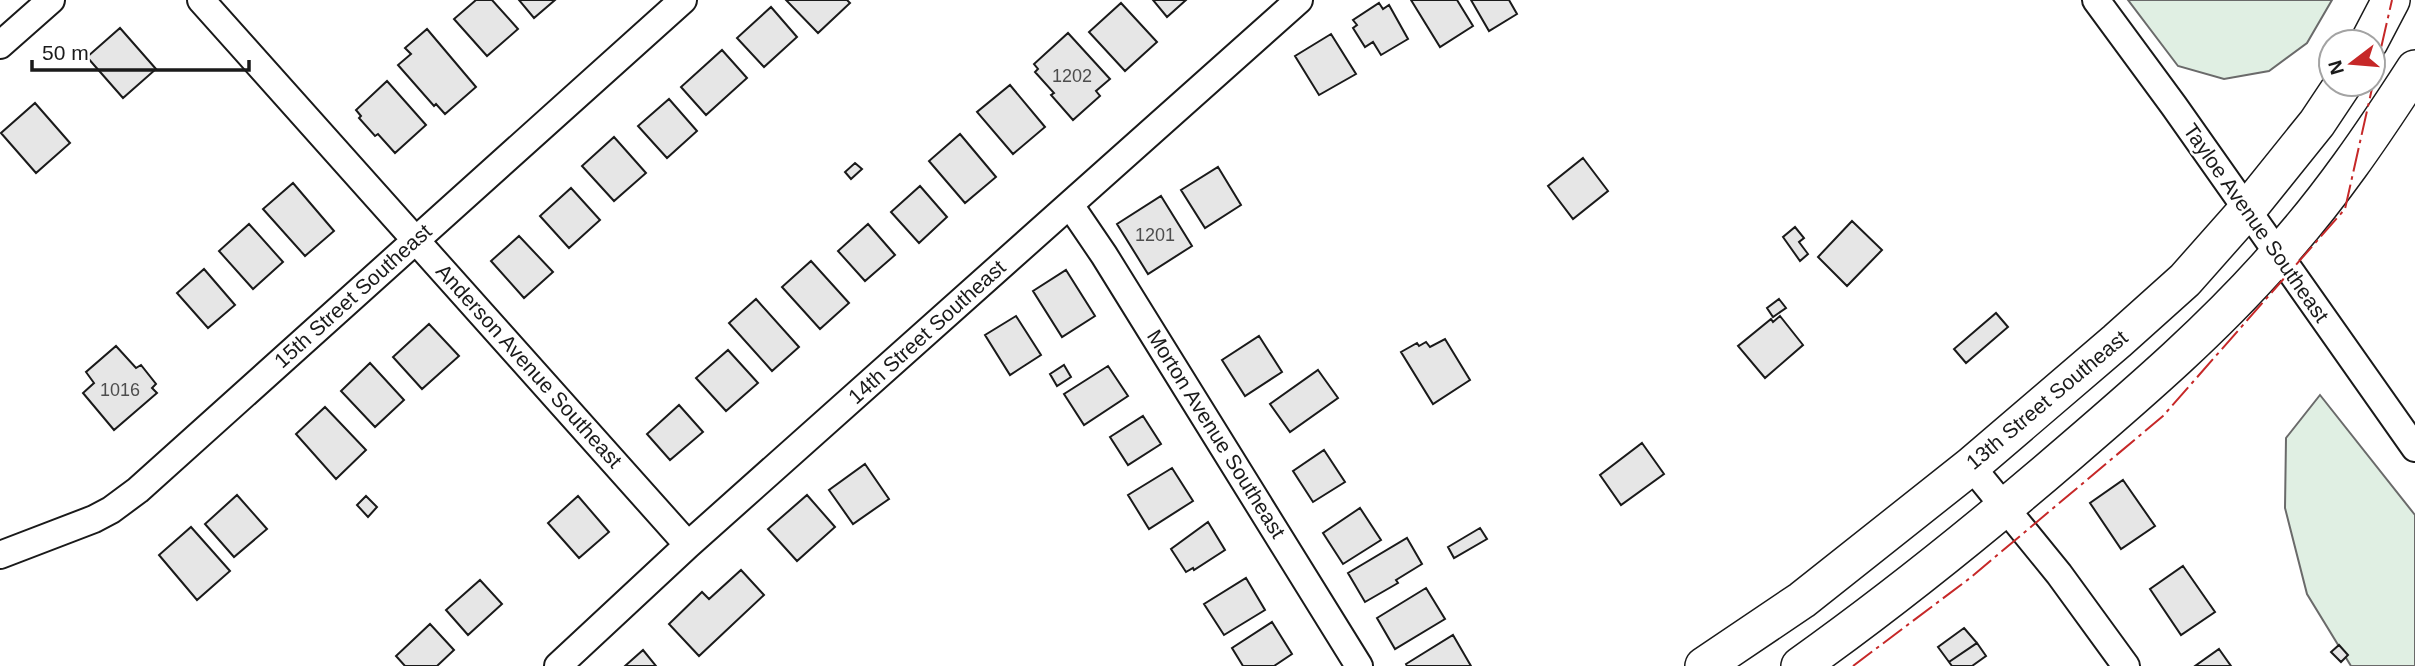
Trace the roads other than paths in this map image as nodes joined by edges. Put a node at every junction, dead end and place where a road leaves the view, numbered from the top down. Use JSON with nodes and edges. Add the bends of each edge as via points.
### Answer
{"nodes":[{"id":1,"x":51,"y":0,"type":"edge"},
{"id":2,"x":201,"y":0,"type":"edge"},
{"id":3,"x":683,"y":0,"type":"edge"},
{"id":4,"x":1299,"y":0,"type":"edge"},
{"id":5,"x":2096,"y":0,"type":"edge"},
{"id":6,"x":2391,"y":0,"type":"edge"},
{"id":7,"x":2376,"y":28,"type":"edge"},
{"id":8,"x":0,"y":46,"type":"edge"},
{"id":9,"x":2415,"y":69,"type":"edge"},
{"id":10,"x":2333,"y":98,"type":"edge"},
{"id":11,"x":1070,"y":205,"type":"junction"},
{"id":12,"x":2247,"y":210,"type":"junction"},
{"id":13,"x":416,"y":239,"type":"junction"},
{"id":14,"x":2279,"y":255,"type":"junction"},
{"id":15,"x":2415,"y":448,"type":"edge"},
{"id":16,"x":1971,"y":466,"type":"junction"},
{"id":17,"x":2005,"y":508,"type":"junction"},
{"id":18,"x":688,"y":545,"type":"junction"},
{"id":19,"x":0,"y":555,"type":"edge"},
{"id":20,"x":558,"y":666,"type":"edge"},
{"id":21,"x":1359,"y":666,"type":"edge"},
{"id":22,"x":1704,"y":666,"type":"edge"},
{"id":23,"x":1800,"y":666,"type":"edge"},
{"id":24,"x":2126,"y":666,"type":"edge"}],
"edges":[{"from":1,"to":8,"type":"street"},
{"from":2,"to":13,"type":"street","name":"Anderson Avenue Southeast"},
{"from":3,"to":13,"type":"street","name":"15th Street Southeast"},
{"from":4,"to":11,"type":"street","name":"14th Street Southeast"},
{"from":5,"to":12,"type":"street","name":"Tayloe Avenue Southeast"},
{"from":6,"to":7,"type":"main road"},
{"from":9,"to":14,"type":"main road","via":[[2368,142]]},
{"from":10,"to":12,"type":"main road","name":"13th Street Southeast"},
{"from":11,"to":18,"type":"street","name":"14th Street Southeast"},
{"from":11,"to":21,"type":"street","name":"Morton Avenue Southeast"},
{"from":12,"to":14,"type":"street","name":"Tayloe Avenue Southeast"},
{"from":12,"to":16,"type":"main road","name":"13th Street Southeast","via":[[2118,341]]},
{"from":13,"to":18,"type":"street","name":"Anderson Avenue Southeast"},
{"from":13,"to":19,"type":"street","name":"15th Street Southeast","via":[[129,497],[94,519]]},
{"from":14,"to":15,"type":"street","name":"Tayloe Avenue Southeast"},
{"from":14,"to":17,"type":"main road","via":[[2142,391]]},
{"from":16,"to":17,"type":"street"},
{"from":16,"to":22,"type":"main road","name":"13th Street Southeast","via":[[1802,600]]},
{"from":17,"to":23,"type":"main road","via":[[1875,613]]},
{"from":17,"to":24,"type":"street"},
{"from":18,"to":20,"type":"street","name":"14th Street Southeast"}]}
